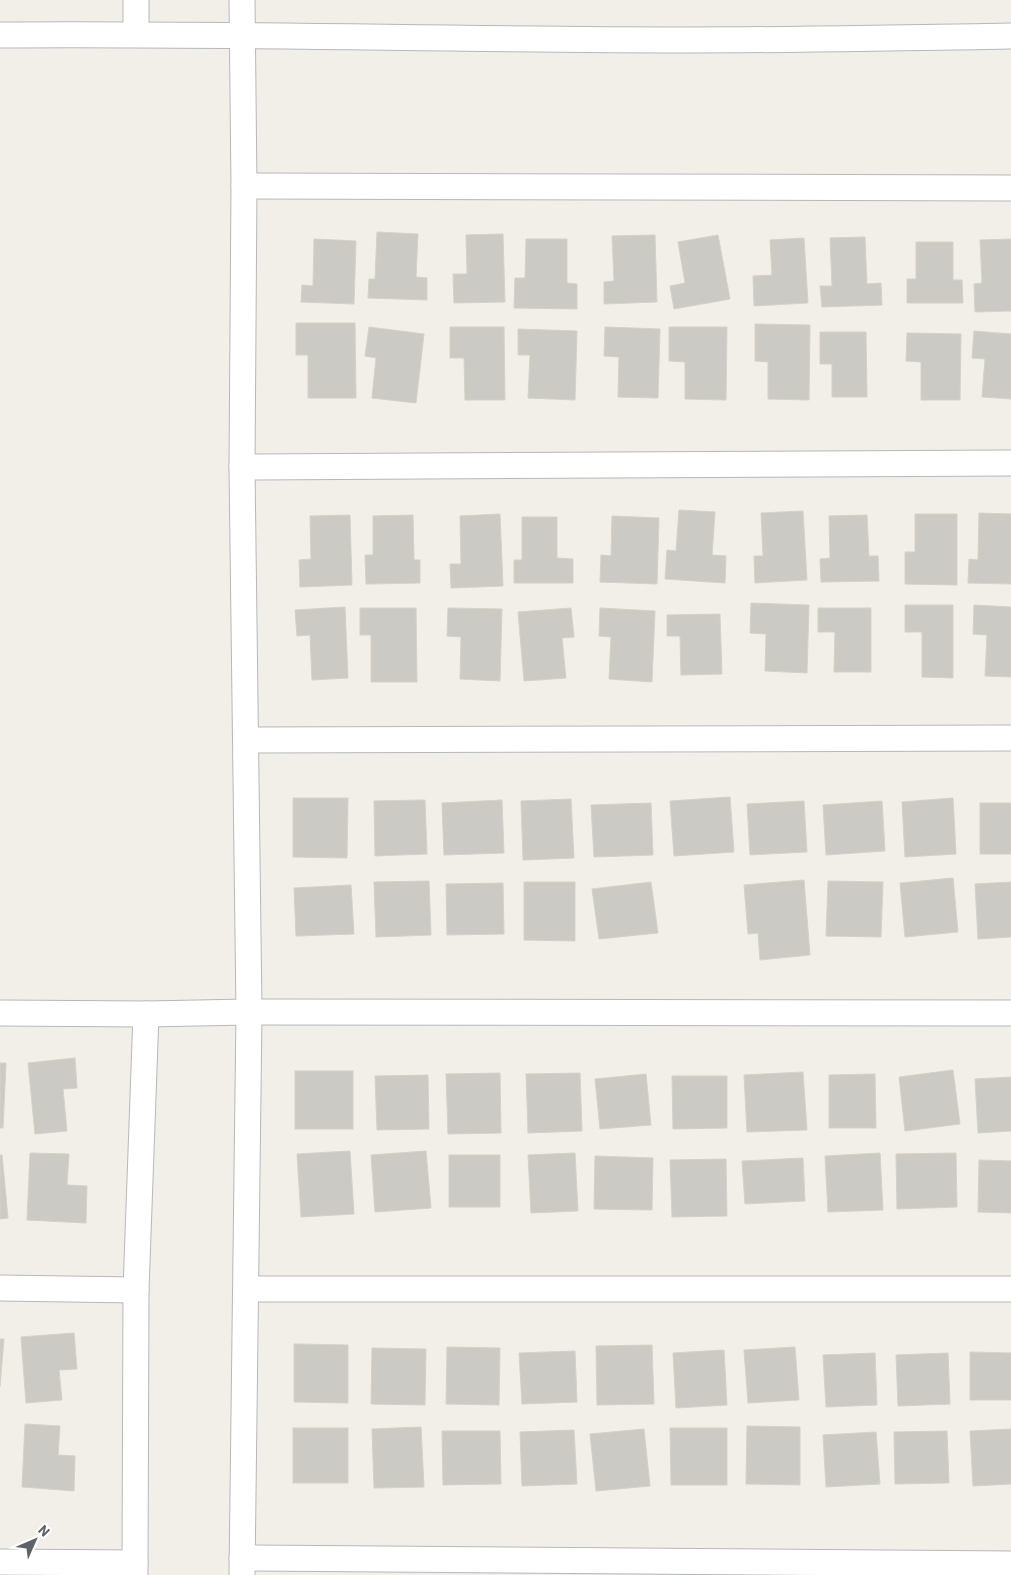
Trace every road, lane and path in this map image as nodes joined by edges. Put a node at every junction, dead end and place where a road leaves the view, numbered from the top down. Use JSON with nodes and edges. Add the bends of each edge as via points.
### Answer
{"nodes":[{"id":1,"x":136,"y":0,"type":"edge"},
{"id":2,"x":242,"y":0,"type":"edge"},
{"id":3,"x":136,"y":34,"type":"junction"},
{"id":4,"x":0,"y":35,"type":"edge"},
{"id":5,"x":1011,"y":36,"type":"edge"},
{"id":6,"x":242,"y":37,"type":"junction"},
{"id":7,"x":244,"y":186,"type":"junction"},
{"id":8,"x":1011,"y":188,"type":"edge"},
{"id":9,"x":1011,"y":463,"type":"edge"},
{"id":10,"x":242,"y":467,"type":"junction"},
{"id":11,"x":1011,"y":738,"type":"edge"},
{"id":12,"x":246,"y":740,"type":"junction"},
{"id":13,"x":249,"y":1012,"type":"junction"},
{"id":14,"x":0,"y":1014,"type":"edge"},
{"id":15,"x":146,"y":1014,"type":"junction"},
{"id":16,"x":1011,"y":1014,"type":"edge"},
{"id":17,"x":0,"y":1288,"type":"edge"},
{"id":18,"x":246,"y":1289,"type":"junction"},
{"id":19,"x":136,"y":1290,"type":"junction"},
{"id":20,"x":1011,"y":1290,"type":"edge"},
{"id":21,"x":0,"y":1562,"type":"edge"},
{"id":22,"x":1011,"y":1564,"type":"edge"},
{"id":23,"x":242,"y":1566,"type":"edge"},
{"id":24,"x":135,"y":1569,"type":"edge"}],
"edges":[{"from":1,"to":3,"type":"street"},
{"from":2,"to":6,"type":"street"},
{"from":3,"to":4,"type":"street"},
{"from":3,"to":6,"type":"street"},
{"from":5,"to":6,"type":"street","via":[[687,40]]},
{"from":6,"to":7,"type":"street"},
{"from":7,"to":8,"type":"street"},
{"from":7,"to":10,"type":"street"},
{"from":9,"to":10,"type":"street"},
{"from":10,"to":12,"type":"street"},
{"from":11,"to":12,"type":"street"},
{"from":12,"to":13,"type":"street"},
{"from":13,"to":15,"type":"street"},
{"from":13,"to":16,"type":"street"},
{"from":13,"to":18,"type":"street"},
{"from":14,"to":15,"type":"street"},
{"from":15,"to":19,"type":"street"},
{"from":17,"to":19,"type":"street"},
{"from":18,"to":20,"type":"street"},
{"from":18,"to":23,"type":"street"},
{"from":19,"to":24,"type":"street"},
{"from":21,"to":24,"type":"street"},
{"from":22,"to":23,"type":"street"}]}
